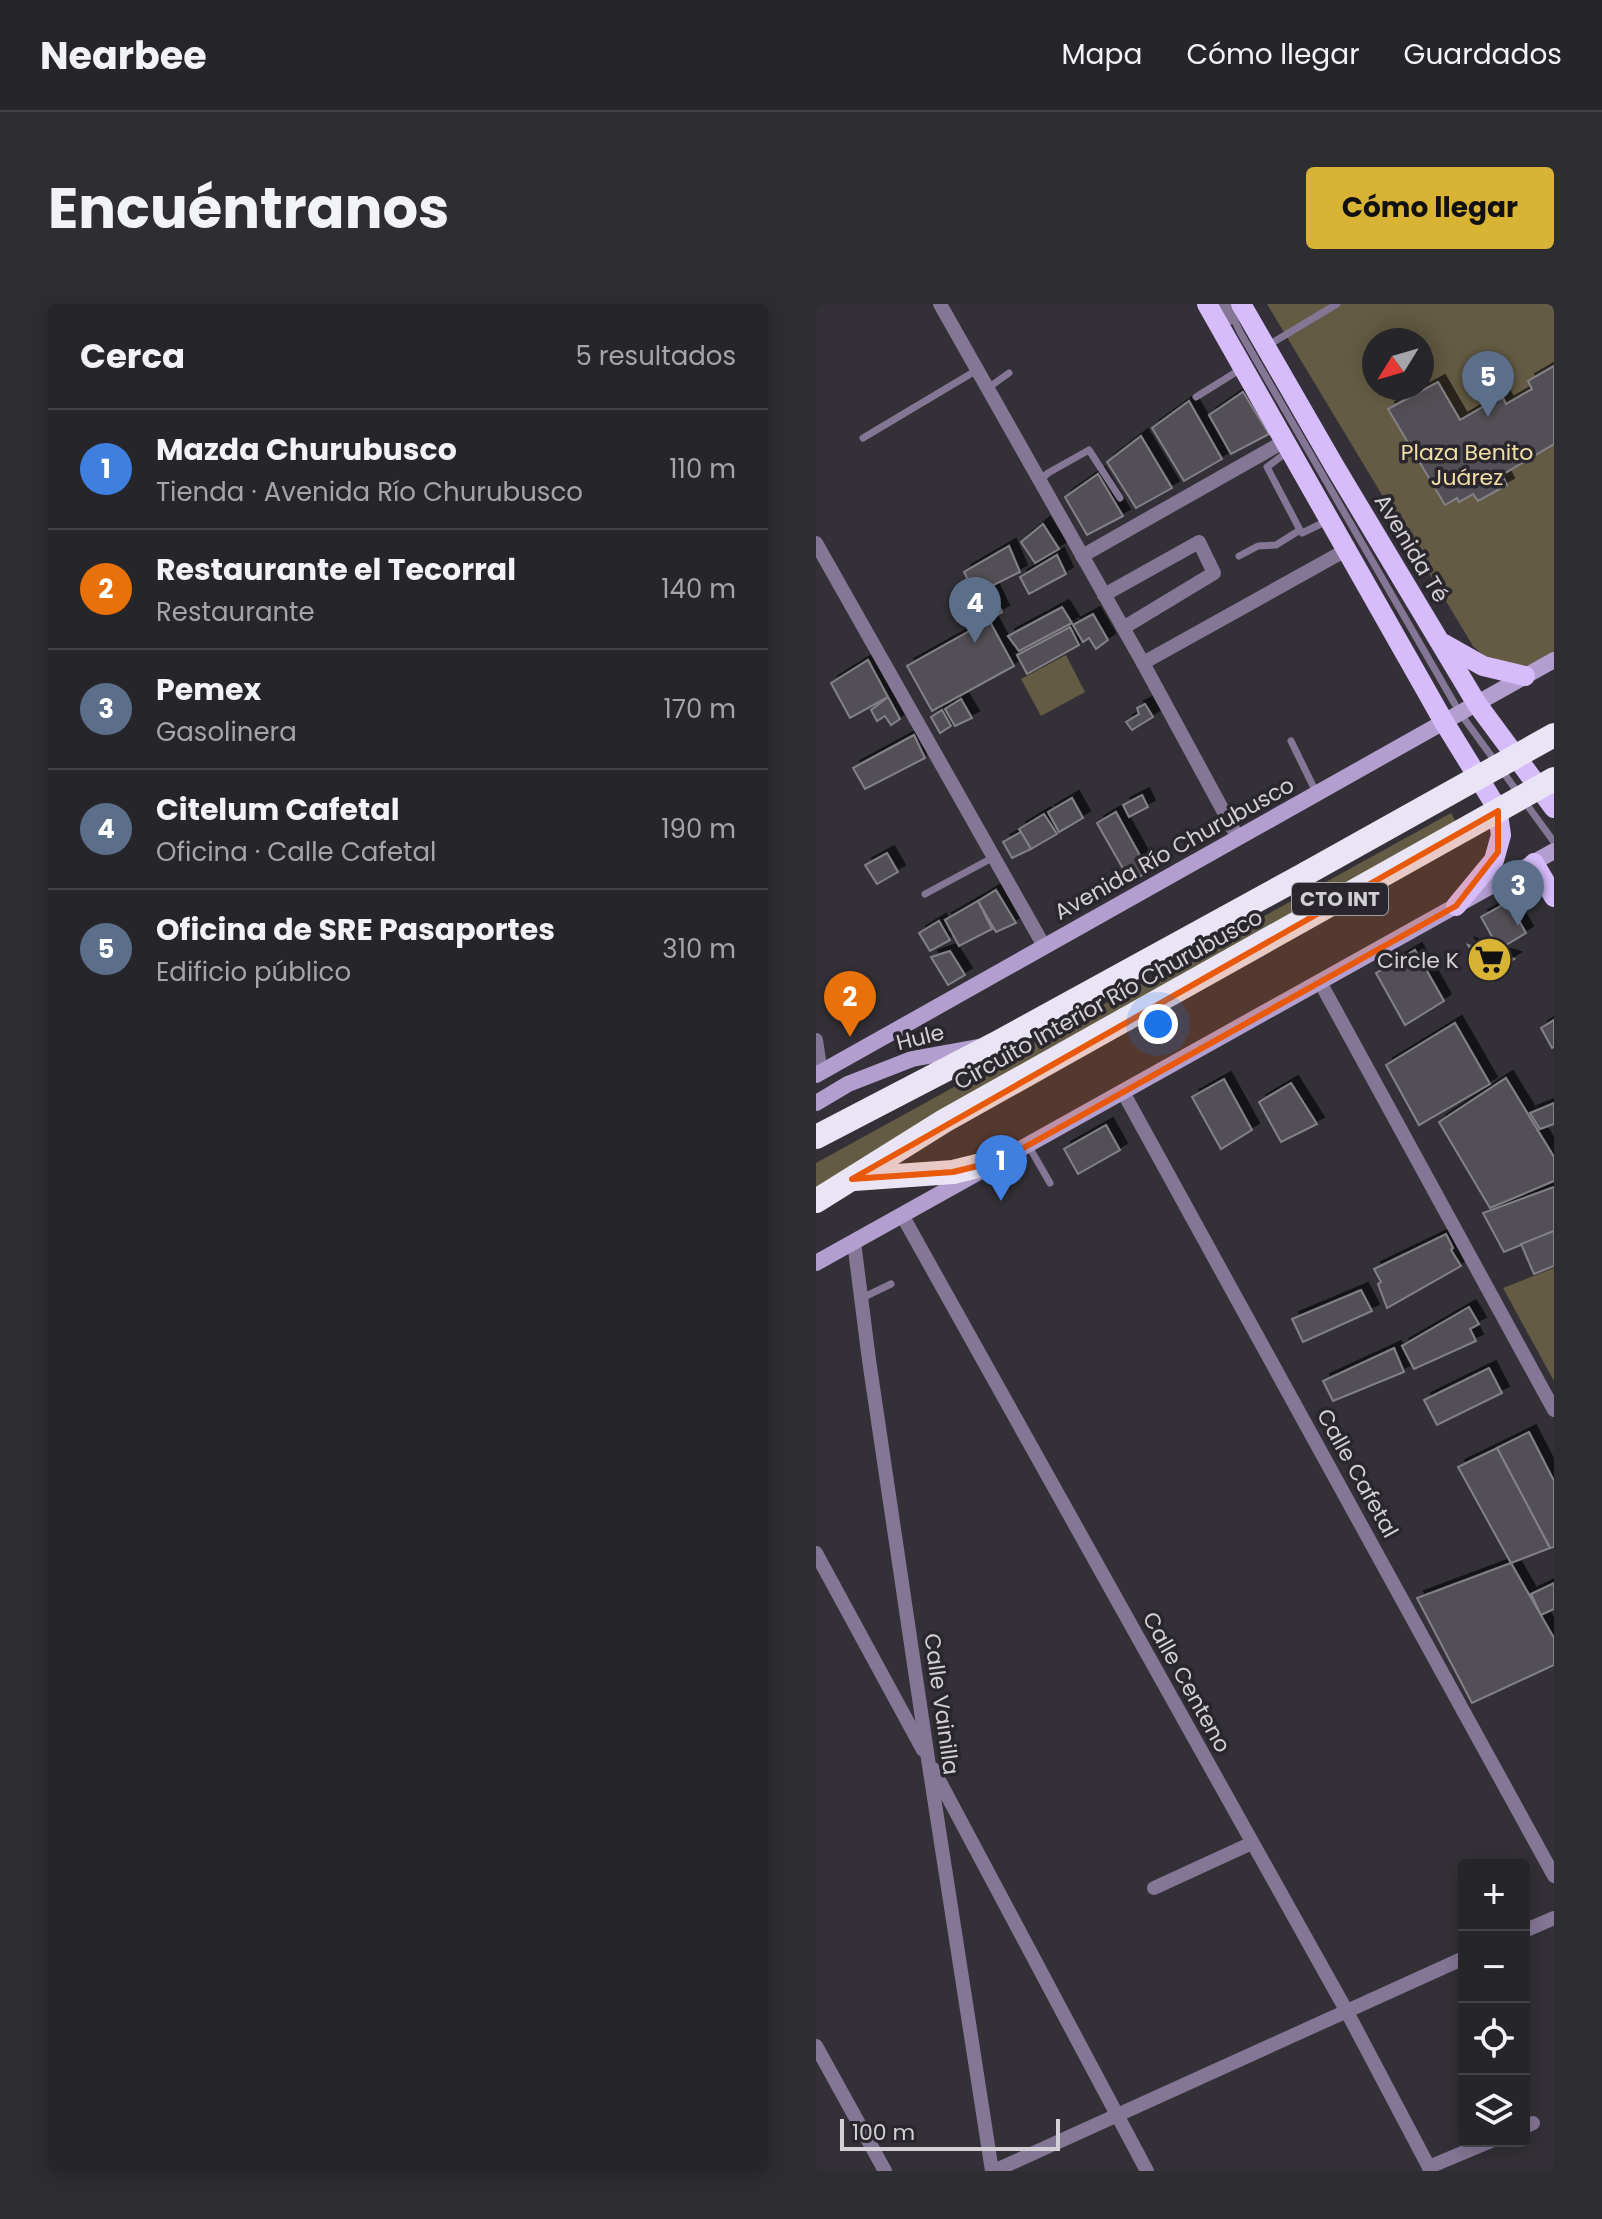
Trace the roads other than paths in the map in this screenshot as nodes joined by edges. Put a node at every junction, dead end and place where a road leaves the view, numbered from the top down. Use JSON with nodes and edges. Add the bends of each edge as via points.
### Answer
{"nodes":[{"id":1,"x":940,"y":304,"type":"edge"},
{"id":2,"x":1207,"y":304,"type":"edge"},
{"id":3,"x":1219,"y":304,"type":"edge"},
{"id":4,"x":1227,"y":304,"type":"edge"},
{"id":5,"x":1241,"y":304,"type":"edge"},
{"id":6,"x":1337,"y":304,"type":"edge"},
{"id":7,"x":1240,"y":332,"type":"junction"},
{"id":8,"x":1265,"y":347,"type":"junction"},
{"id":9,"x":1243,"y":368,"type":"junction"},
{"id":10,"x":977,"y":370,"type":"junction"},
{"id":11,"x":1009,"y":373,"type":"dead end"},
{"id":12,"x":988,"y":388,"type":"junction"},
{"id":13,"x":1196,"y":397,"type":"dead end"},
{"id":14,"x":863,"y":438,"type":"dead end"},
{"id":15,"x":1287,"y":445,"type":"junction"},
{"id":16,"x":1040,"y":480,"type":"junction"},
{"id":17,"x":1120,"y":498,"type":"dead end"},
{"id":18,"x":1329,"y":520,"type":"junction"},
{"id":19,"x":1300,"y":530,"type":"junction"},
{"id":20,"x":816,"y":543,"type":"edge"},
{"id":21,"x":1346,"y":550,"type":"junction"},
{"id":22,"x":1082,"y":556,"type":"junction"},
{"id":23,"x":1239,"y":556,"type":"dead end"},
{"id":24,"x":1104,"y":595,"type":"junction"},
{"id":25,"x":1123,"y":628,"type":"junction"},
{"id":26,"x":1441,"y":642,"type":"junction"},
{"id":27,"x":1554,"y":660,"type":"edge"},
{"id":28,"x":1143,"y":663,"type":"junction"},
{"id":29,"x":1525,"y":676,"type":"junction"},
{"id":30,"x":1554,"y":677,"type":"edge"},
{"id":31,"x":1460,"y":713,"type":"junction"},
{"id":32,"x":1554,"y":735,"type":"edge"},
{"id":33,"x":1291,"y":741,"type":"dead end"},
{"id":34,"x":1554,"y":779,"type":"edge"},
{"id":35,"x":1317,"y":794,"type":"junction"},
{"id":36,"x":1554,"y":808,"type":"edge"},
{"id":37,"x":1238,"y":838,"type":"junction"},
{"id":38,"x":1554,"y":842,"type":"edge"},
{"id":39,"x":1554,"y":851,"type":"edge"},
{"id":40,"x":994,"y":857,"type":"junction"},
{"id":41,"x":1534,"y":863,"type":"junction"},
{"id":42,"x":925,"y":894,"type":"dead end"},
{"id":43,"x":1554,"y":897,"type":"edge"},
{"id":44,"x":1456,"y":906,"type":"junction"},
{"id":45,"x":1044,"y":946,"type":"junction"},
{"id":46,"x":1320,"y":982,"type":"junction"},
{"id":47,"x":816,"y":1040,"type":"edge"},
{"id":48,"x":995,"y":1044,"type":"junction"},
{"id":49,"x":818,"y":1071,"type":"edge"},
{"id":50,"x":1123,"y":1092,"type":"junction"},
{"id":51,"x":816,"y":1103,"type":"edge"},
{"id":52,"x":816,"y":1137,"type":"edge"},
{"id":53,"x":1028,"y":1145,"type":"junction"},
{"id":54,"x":1002,"y":1160,"type":"junction"},
{"id":55,"x":852,"y":1179,"type":"junction"},
{"id":56,"x":1050,"y":1183,"type":"dead end"},
{"id":57,"x":816,"y":1201,"type":"edge"},
{"id":58,"x":902,"y":1215,"type":"junction"},
{"id":59,"x":854,"y":1242,"type":"junction"},
{"id":60,"x":816,"y":1263,"type":"edge"},
{"id":61,"x":891,"y":1284,"type":"dead end"},
{"id":62,"x":862,"y":1298,"type":"junction"},
{"id":63,"x":1554,"y":1410,"type":"edge"},
{"id":64,"x":816,"y":1553,"type":"edge"},
{"id":65,"x":928,"y":1759,"type":"junction"},
{"id":66,"x":1252,"y":1843,"type":"junction"},
{"id":67,"x":1554,"y":1876,"type":"edge"},
{"id":68,"x":1154,"y":1888,"type":"dead end"},
{"id":69,"x":1554,"y":1918,"type":"edge"},
{"id":70,"x":1530,"y":1928,"type":"edge"},
{"id":71,"x":1458,"y":1961,"type":"edge"},
{"id":72,"x":1346,"y":2010,"type":"junction"},
{"id":73,"x":816,"y":2046,"type":"edge"},
{"id":74,"x":1116,"y":2116,"type":"junction"},
{"id":75,"x":1478,"y":2147,"type":"edge"},
{"id":76,"x":1430,"y":2169,"type":"edge"},
{"id":77,"x":885,"y":2171,"type":"edge"},
{"id":78,"x":993,"y":2171,"type":"edge"},
{"id":79,"x":1147,"y":2171,"type":"edge"}],
"edges":[{"from":1,"to":10,"type":"street"},
{"from":2,"to":9,"type":"main road","name":"Avenida Té"},
{"from":3,"to":7,"type":"lane"},
{"from":4,"to":7,"type":"lane"},
{"from":5,"to":8,"type":"main road","name":"Avenida Té"},
{"from":6,"to":8,"type":"lane"},
{"from":7,"to":31,"type":"lane"},
{"from":8,"to":26,"type":"main road","name":"Avenida Té"},
{"from":9,"to":13,"type":"lane"},
{"from":9,"to":15,"type":"main road","name":"Avenida Té"},
{"from":10,"to":12,"type":"street"},
{"from":10,"to":14,"type":"lane"},
{"from":11,"to":12,"type":"lane"},
{"from":12,"to":16,"type":"street"},
{"from":15,"to":18,"type":"main road","name":"Avenida Té"},
{"from":15,"to":19,"type":"lane","via":[[1267,467]]},
{"from":15,"to":22,"type":"street"},
{"from":16,"to":17,"type":"lane","via":[[1089,450]]},
{"from":16,"to":22,"type":"street"},
{"from":18,"to":19,"type":"lane"},
{"from":18,"to":21,"type":"main road","name":"Avenida Té"},
{"from":19,"to":23,"type":"lane","via":[[1276,545],[1258,546]]},
{"from":20,"to":40,"type":"street"},
{"from":21,"to":28,"type":"street"},
{"from":21,"to":31,"type":"main road","name":"Avenida Té"},
{"from":22,"to":24,"type":"street"},
{"from":24,"to":25,"type":"street"},
{"from":24,"to":25,"type":"street","via":[[1199,542],[1214,573]]},
{"from":25,"to":28,"type":"street"},
{"from":26,"to":29,"type":"main road","via":[[1483,666]]},
{"from":26,"to":31,"type":"main road","name":"Avenida Té"},
{"from":27,"to":29,"type":"main road","name":"Avenida Río Churubusco"},
{"from":28,"to":37,"type":"street"},
{"from":29,"to":30,"type":"main road"},
{"from":29,"to":31,"type":"main road","name":"Avenida Río Churubusco"},
{"from":31,"to":35,"type":"main road","name":"Avenida Río Churubusco"},
{"from":31,"to":36,"type":"main road","name":"Avenida Té"},
{"from":31,"to":38,"type":"lane"},
{"from":31,"to":44,"type":"main road","via":[[1501,826],[1494,860]]},
{"from":32,"to":48,"type":"highway","name":"Circuito Interior Río Churubusco","number":"CTO INT","bridge":true},
{"from":33,"to":35,"type":"lane"},
{"from":34,"to":55,"type":"highway","name":"Circuito Interior Río Churubusco","number":"CTO INT","bridge":true,"via":[[944,1121]]},
{"from":35,"to":37,"type":"main road","name":"Avenida Río Churubusco"},
{"from":37,"to":45,"type":"main road","name":"Avenida Río Churubusco"},
{"from":39,"to":41,"type":"main road","number":"CTO INT"},
{"from":40,"to":42,"type":"lane"},
{"from":40,"to":45,"type":"street"},
{"from":41,"to":43,"type":"main road"},
{"from":41,"to":44,"type":"main road","number":"CTO INT"},
{"from":44,"to":46,"type":"main road","number":"CTO INT"},
{"from":45,"to":49,"type":"main road","name":"Avenida Río Churubusco"},
{"from":46,"to":50,"type":"main road","number":"CTO INT"},
{"from":46,"to":63,"type":"street"},
{"from":47,"to":49,"type":"street"},
{"from":48,"to":51,"type":"main road","name":"Hule","number":"CTO INT","via":[[912,1059]]},
{"from":48,"to":52,"type":"highway","name":"Circuito Interior Río Churubusco","number":"CTO INT"},
{"from":50,"to":53,"type":"main road","number":"CTO INT"},
{"from":50,"to":67,"type":"street","name":"Calle Cafetal"},
{"from":53,"to":54,"type":"main road","number":"CTO INT"},
{"from":53,"to":56,"type":"lane"},
{"from":54,"to":55,"type":"highway","via":[[953,1172]]},
{"from":54,"to":58,"type":"main road","number":"CTO INT"},
{"from":55,"to":57,"type":"highway","name":"Circuito Interior Río Churubusco","number":"CTO INT"},
{"from":58,"to":59,"type":"main road","number":"CTO INT"},
{"from":58,"to":66,"type":"street","name":"Calle Centeno"},
{"from":59,"to":60,"type":"main road","number":"CTO INT"},
{"from":59,"to":62,"type":"street","name":"Calle Vainilla"},
{"from":61,"to":62,"type":"lane"},
{"from":62,"to":65,"type":"street","name":"Calle Vainilla"},
{"from":64,"to":65,"type":"street"},
{"from":65,"to":74,"type":"street"},
{"from":65,"to":78,"type":"street","name":"Calle Vainilla"},
{"from":66,"to":68,"type":"street"},
{"from":66,"to":72,"type":"street","name":"Calle Centeno"},
{"from":69,"to":70,"type":"street"},
{"from":71,"to":72,"type":"street"},
{"from":72,"to":74,"type":"street"},
{"from":72,"to":76,"type":"street","name":"Calle Centeno"},
{"from":73,"to":77,"type":"street"},
{"from":74,"to":78,"type":"street"},
{"from":74,"to":79,"type":"street"},
{"from":75,"to":76,"type":"street"}]}
